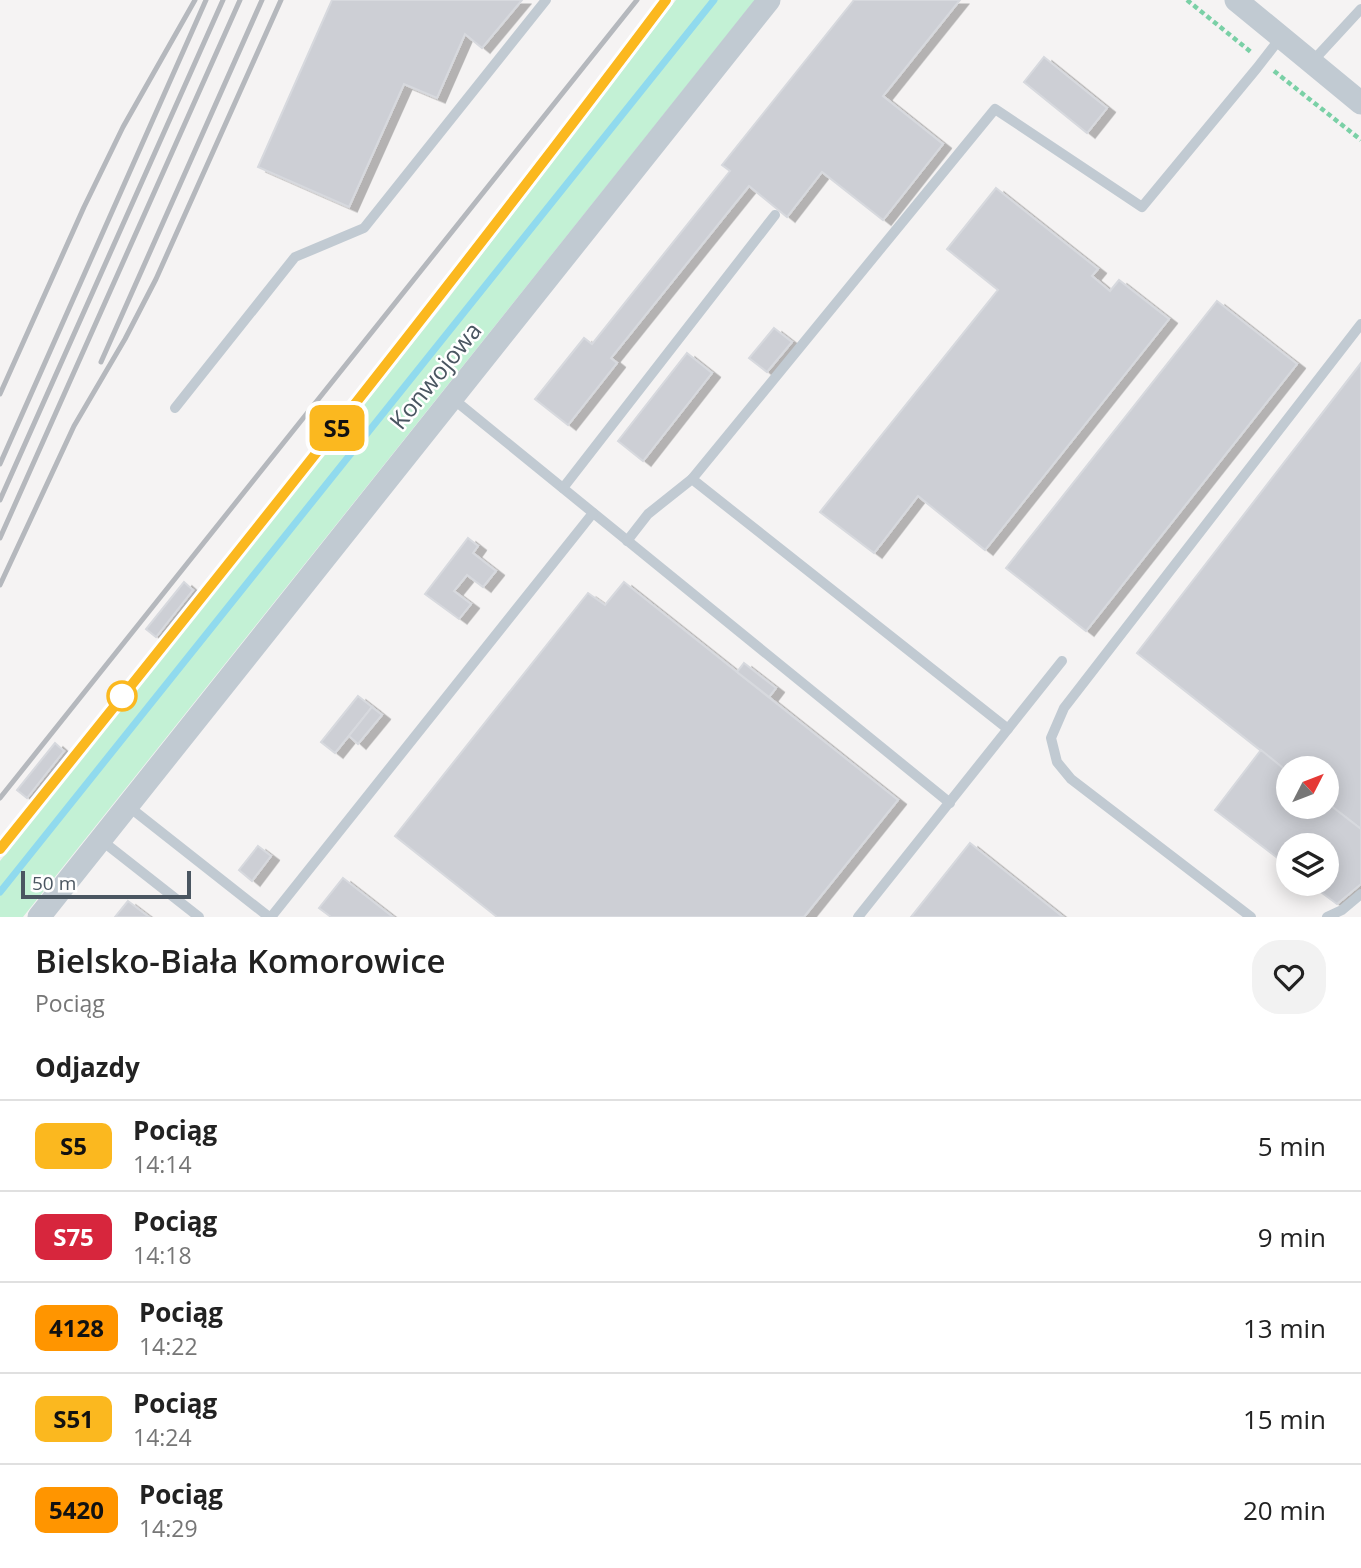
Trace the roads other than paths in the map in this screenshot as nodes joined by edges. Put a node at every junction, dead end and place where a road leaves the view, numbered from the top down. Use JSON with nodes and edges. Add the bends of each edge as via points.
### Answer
{"nodes":[{"id":1,"x":546,"y":0,"type":"edge"},
{"id":2,"x":769,"y":0,"type":"edge"},
{"id":3,"x":1236,"y":0,"type":"edge"},
{"id":4,"x":1361,"y":9,"type":"edge"},
{"id":5,"x":1281,"y":37,"type":"junction"},
{"id":6,"x":1311,"y":63,"type":"junction"},
{"id":7,"x":1361,"y":103,"type":"edge"},
{"id":8,"x":775,"y":215,"type":"dead end"},
{"id":9,"x":1361,"y":324,"type":"edge"},
{"id":10,"x":452,"y":398,"type":"junction"},
{"id":11,"x":175,"y":408,"type":"dead end"},
{"id":12,"x":692,"y":479,"type":"junction"},
{"id":13,"x":563,"y":488,"type":"junction"},
{"id":14,"x":593,"y":513,"type":"junction"},
{"id":15,"x":627,"y":541,"type":"junction"},
{"id":16,"x":1062,"y":661,"type":"dead end"},
{"id":17,"x":1008,"y":729,"type":"junction"},
{"id":18,"x":950,"y":803,"type":"junction"},
{"id":19,"x":128,"y":806,"type":"junction"},
{"id":20,"x":101,"y":839,"type":"junction"},
{"id":21,"x":1361,"y":894,"type":"edge"},
{"id":22,"x":39,"y":917,"type":"edge"},
{"id":23,"x":199,"y":917,"type":"edge"},
{"id":24,"x":270,"y":917,"type":"edge"},
{"id":25,"x":858,"y":917,"type":"edge"},
{"id":26,"x":1251,"y":917,"type":"edge"},
{"id":27,"x":1327,"y":917,"type":"edge"}],
"edges":[{"from":1,"to":11,"type":"lane","via":[[364,228],[295,257]]},
{"from":2,"to":10,"type":"street","name":"Konwojowa"},
{"from":3,"to":5,"type":"street"},
{"from":4,"to":6,"type":"lane"},
{"from":5,"to":6,"type":"street"},
{"from":5,"to":12,"type":"lane","via":[[1142,207],[995,109]]},
{"from":6,"to":7,"type":"street"},
{"from":8,"to":13,"type":"lane"},
{"from":9,"to":26,"type":"lane","via":[[1064,708],[1051,738],[1057,762],[1071,779]]},
{"from":10,"to":13,"type":"lane"},
{"from":10,"to":19,"type":"street","name":"Konwojowa"},
{"from":12,"to":15,"type":"lane","via":[[648,514]]},
{"from":12,"to":17,"type":"lane"},
{"from":13,"to":14,"type":"lane"},
{"from":14,"to":15,"type":"lane"},
{"from":14,"to":24,"type":"lane"},
{"from":15,"to":18,"type":"lane"},
{"from":16,"to":17,"type":"lane"},
{"from":17,"to":18,"type":"lane"},
{"from":18,"to":25,"type":"lane"},
{"from":19,"to":20,"type":"street","name":"Konwojowa"},
{"from":19,"to":24,"type":"lane"},
{"from":20,"to":22,"type":"street","name":"Konwojowa"},
{"from":20,"to":23,"type":"lane"},
{"from":21,"to":27,"type":"lane"}]}
